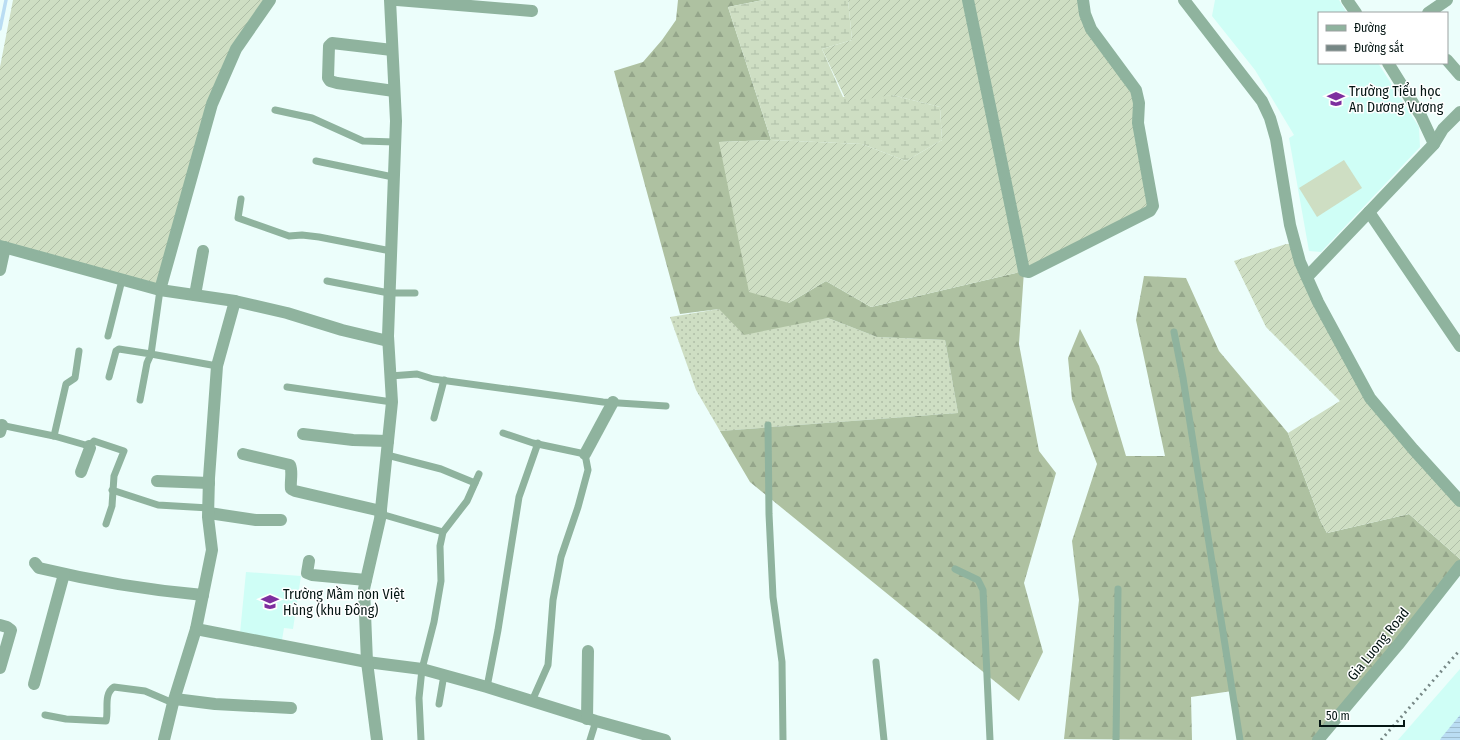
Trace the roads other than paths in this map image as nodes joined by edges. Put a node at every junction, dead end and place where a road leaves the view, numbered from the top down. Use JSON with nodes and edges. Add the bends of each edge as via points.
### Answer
{"nodes":[{"id":1,"x":270,"y":0,"type":"edge"},
{"id":2,"x":390,"y":0,"type":"edge"},
{"id":3,"x":397,"y":0,"type":"edge"},
{"id":4,"x":968,"y":0,"type":"edge"},
{"id":5,"x":1083,"y":0,"type":"edge"},
{"id":6,"x":1347,"y":0,"type":"edge"},
{"id":7,"x":1447,"y":0,"type":"edge"},
{"id":8,"x":1189,"y":2,"type":"edge"},
{"id":9,"x":532,"y":11,"type":"dead end"},
{"id":10,"x":1355,"y":12,"type":"edge"},
{"id":11,"x":1429,"y":12,"type":"edge"},
{"id":12,"x":392,"y":50,"type":"junction"},
{"id":13,"x":1448,"y":61,"type":"edge"},
{"id":14,"x":1389,"y":64,"type":"edge"},
{"id":15,"x":1460,"y":75,"type":"edge"},
{"id":16,"x":394,"y":91,"type":"junction"},
{"id":17,"x":275,"y":110,"type":"dead end"},
{"id":18,"x":1460,"y":112,"type":"edge"},
{"id":19,"x":395,"y":142,"type":"junction"},
{"id":20,"x":1434,"y":144,"type":"junction"},
{"id":21,"x":316,"y":161,"type":"dead end"},
{"id":22,"x":394,"y":177,"type":"junction"},
{"id":23,"x":241,"y":199,"type":"dead end"},
{"id":24,"x":1369,"y":212,"type":"junction"},
{"id":25,"x":2,"y":247,"type":"edge"},
{"id":26,"x":203,"y":251,"type":"dead end"},
{"id":27,"x":391,"y":251,"type":"junction"},
{"id":28,"x":0,"y":270,"type":"edge"},
{"id":29,"x":1307,"y":277,"type":"junction"},
{"id":30,"x":122,"y":280,"type":"junction"},
{"id":31,"x":327,"y":281,"type":"dead end"},
{"id":32,"x":160,"y":290,"type":"junction"},
{"id":33,"x":390,"y":293,"type":"junction"},
{"id":34,"x":415,"y":293,"type":"dead end"},
{"id":35,"x":195,"y":295,"type":"junction"},
{"id":36,"x":235,"y":301,"type":"junction"},
{"id":37,"x":1174,"y":332,"type":"dead end"},
{"id":38,"x":108,"y":336,"type":"dead end"},
{"id":39,"x":388,"y":341,"type":"junction"},
{"id":40,"x":1460,"y":346,"type":"edge"},
{"id":41,"x":79,"y":351,"type":"dead end"},
{"id":42,"x":151,"y":354,"type":"junction"},
{"id":43,"x":217,"y":366,"type":"junction"},
{"id":44,"x":390,"y":376,"type":"junction"},
{"id":45,"x":109,"y":377,"type":"dead end"},
{"id":46,"x":444,"y":380,"type":"junction"},
{"id":47,"x":287,"y":387,"type":"dead end"},
{"id":48,"x":140,"y":400,"type":"dead end"},
{"id":49,"x":392,"y":402,"type":"junction"},
{"id":50,"x":613,"y":402,"type":"junction"},
{"id":51,"x":666,"y":406,"type":"dead end"},
{"id":52,"x":434,"y":418,"type":"dead end"},
{"id":53,"x":768,"y":425,"type":"dead end"},
{"id":54,"x":1,"y":427,"type":"edge"},
{"id":55,"x":503,"y":433,"type":"dead end"},
{"id":56,"x":303,"y":434,"type":"dead end"},
{"id":57,"x":54,"y":436,"type":"junction"},
{"id":58,"x":388,"y":441,"type":"junction"},
{"id":59,"x":538,"y":443,"type":"junction"},
{"id":60,"x":89,"y":446,"type":"junction"},
{"id":61,"x":243,"y":454,"type":"dead end"},
{"id":62,"x":586,"y":454,"type":"junction"},
{"id":63,"x":387,"y":455,"type":"junction"},
{"id":64,"x":81,"y":472,"type":"dead end"},
{"id":65,"x":479,"y":474,"type":"dead end"},
{"id":66,"x":157,"y":480,"type":"dead end"},
{"id":67,"x":209,"y":483,"type":"junction"},
{"id":68,"x":475,"y":483,"type":"junction"},
{"id":69,"x":112,"y":490,"type":"junction"},
{"id":70,"x":1460,"y":501,"type":"edge"},
{"id":71,"x":209,"y":511,"type":"junction"},
{"id":72,"x":381,"y":513,"type":"junction"},
{"id":73,"x":281,"y":520,"type":"dead end"},
{"id":74,"x":106,"y":524,"type":"dead end"},
{"id":75,"x":443,"y":532,"type":"junction"},
{"id":76,"x":309,"y":561,"type":"dead end"},
{"id":77,"x":35,"y":563,"type":"dead end"},
{"id":78,"x":1460,"y":566,"type":"edge"},
{"id":79,"x":955,"y":569,"type":"dead end"},
{"id":80,"x":64,"y":574,"type":"junction"},
{"id":81,"x":366,"y":580,"type":"junction"},
{"id":82,"x":1118,"y":589,"type":"dead end"},
{"id":83,"x":203,"y":595,"type":"junction"},
{"id":84,"x":0,"y":625,"type":"edge"},
{"id":85,"x":196,"y":629,"type":"junction"},
{"id":86,"x":588,"y":652,"type":"dead end"},
{"id":87,"x":367,"y":662,"type":"junction"},
{"id":88,"x":876,"y":662,"type":"dead end"},
{"id":89,"x":0,"y":668,"type":"edge"},
{"id":90,"x":422,"y":669,"type":"junction"},
{"id":91,"x":444,"y":675,"type":"junction"},
{"id":92,"x":34,"y":684,"type":"dead end"},
{"id":93,"x":487,"y":687,"type":"junction"},
{"id":94,"x":174,"y":701,"type":"junction"},
{"id":95,"x":532,"y":701,"type":"junction"},
{"id":96,"x":439,"y":704,"type":"dead end"},
{"id":97,"x":291,"y":708,"type":"dead end"},
{"id":98,"x":45,"y":715,"type":"dead end"},
{"id":99,"x":591,"y":720,"type":"junction"},
{"id":100,"x":164,"y":740,"type":"edge"},
{"id":101,"x":377,"y":740,"type":"edge"},
{"id":102,"x":421,"y":740,"type":"edge"},
{"id":103,"x":590,"y":740,"type":"edge"},
{"id":104,"x":664,"y":740,"type":"edge"},
{"id":105,"x":783,"y":740,"type":"edge"},
{"id":106,"x":884,"y":740,"type":"edge"},
{"id":107,"x":990,"y":740,"type":"edge"},
{"id":108,"x":1116,"y":740,"type":"edge"},
{"id":109,"x":1240,"y":740,"type":"edge"},
{"id":110,"x":1318,"y":740,"type":"edge"}],
"edges":[{"from":1,"to":32,"type":"street","via":[[236,49],[212,104]]},
{"from":2,"to":12,"type":"street"},
{"from":3,"to":9,"type":"street"},
{"from":4,"to":5,"type":"street","via":[[1020,256],[1024,270],[1029,272],[1150,211],[1153,206],[1138,123],[1140,103],[1136,90],[1091,29]]},
{"from":6,"to":10,"type":"street"},
{"from":7,"to":11,"type":"street"},
{"from":8,"to":29,"type":"street","via":[[1262,101],[1270,118],[1276,139],[1290,225]]},
{"from":12,"to":16,"type":"street"},
{"from":12,"to":16,"type":"street","via":[[332,43],[329,46],[328,78],[337,84]]},
{"from":13,"to":15,"type":"street"},
{"from":14,"to":20,"type":"street","via":[[1421,116]]},
{"from":16,"to":19,"type":"street"},
{"from":17,"to":19,"type":"lane","via":[[312,118],[363,141]]},
{"from":18,"to":20,"type":"street","via":[[1443,129]]},
{"from":19,"to":22,"type":"street"},
{"from":20,"to":24,"type":"street"},
{"from":21,"to":22,"type":"lane"},
{"from":22,"to":27,"type":"street"},
{"from":23,"to":27,"type":"lane","via":[[238,218],[289,236],[319,237]]},
{"from":24,"to":29,"type":"street"},
{"from":24,"to":40,"type":"street"},
{"from":25,"to":28,"type":"street"},
{"from":25,"to":30,"type":"street"},
{"from":26,"to":35,"type":"street"},
{"from":27,"to":33,"type":"street"},
{"from":29,"to":70,"type":"street","via":[[1370,398]]},
{"from":30,"to":32,"type":"street"},
{"from":30,"to":38,"type":"lane"},
{"from":31,"to":33,"type":"lane"},
{"from":32,"to":35,"type":"street"},
{"from":32,"to":42,"type":"lane"},
{"from":33,"to":34,"type":"lane"},
{"from":33,"to":39,"type":"street"},
{"from":35,"to":36,"type":"street"},
{"from":36,"to":39,"type":"street","via":[[287,312],[342,330]]},
{"from":36,"to":43,"type":"street"},
{"from":37,"to":109,"type":"lane"},
{"from":39,"to":44,"type":"street"},
{"from":41,"to":57,"type":"lane","via":[[75,378],[66,384]]},
{"from":42,"to":43,"type":"lane"},
{"from":42,"to":45,"type":"lane","via":[[119,349],[116,351]]},
{"from":42,"to":48,"type":"lane"},
{"from":43,"to":67,"type":"street"},
{"from":44,"to":46,"type":"lane","via":[[418,374]]},
{"from":44,"to":49,"type":"street"},
{"from":46,"to":50,"type":"lane"},
{"from":46,"to":52,"type":"lane"},
{"from":47,"to":49,"type":"lane"},
{"from":49,"to":58,"type":"street"},
{"from":50,"to":51,"type":"lane"},
{"from":50,"to":62,"type":"street"},
{"from":53,"to":105,"type":"lane","via":[[769,514],[773,597],[782,662]]},
{"from":54,"to":57,"type":"lane"},
{"from":55,"to":59,"type":"lane"},
{"from":56,"to":58,"type":"street"},
{"from":57,"to":60,"type":"lane"},
{"from":58,"to":63,"type":"street"},
{"from":59,"to":62,"type":"lane"},
{"from":59,"to":93,"type":"lane","via":[[519,497]]},
{"from":60,"to":64,"type":"street"},
{"from":60,"to":69,"type":"lane","via":[[94,441],[124,451],[114,476]]},
{"from":61,"to":72,"type":"street","via":[[290,465],[291,489]]},
{"from":62,"to":95,"type":"lane","via":[[588,470],[561,557],[553,600],[548,665]]},
{"from":63,"to":68,"type":"lane","via":[[441,469]]},
{"from":63,"to":72,"type":"street"},
{"from":65,"to":68,"type":"lane"},
{"from":66,"to":67,"type":"street"},
{"from":67,"to":71,"type":"street"},
{"from":68,"to":75,"type":"lane","via":[[467,502]]},
{"from":69,"to":71,"type":"lane","via":[[158,505]]},
{"from":69,"to":74,"type":"lane","via":[[112,506]]},
{"from":71,"to":73,"type":"street","via":[[256,520]]},
{"from":71,"to":83,"type":"street","via":[[212,550]]},
{"from":72,"to":75,"type":"lane"},
{"from":72,"to":81,"type":"street"},
{"from":75,"to":90,"type":"lane","via":[[440,546],[441,581]]},
{"from":76,"to":81,"type":"street","via":[[307,573],[312,575]]},
{"from":77,"to":80,"type":"street","via":[[39,568]]},
{"from":78,"to":110,"type":"street","name":"Gia Luong Road"},
{"from":79,"to":107,"type":"lane","via":[[978,580],[983,590]]},
{"from":80,"to":83,"type":"street","via":[[147,590]]},
{"from":80,"to":92,"type":"street"},
{"from":81,"to":87,"type":"street","via":[[364,588]]},
{"from":82,"to":108,"type":"lane"},
{"from":83,"to":85,"type":"street"},
{"from":84,"to":89,"type":"street","via":[[11,630]]},
{"from":85,"to":87,"type":"street"},
{"from":85,"to":94,"type":"street"},
{"from":86,"to":99,"type":"street"},
{"from":87,"to":90,"type":"street"},
{"from":87,"to":101,"type":"street"},
{"from":88,"to":106,"type":"lane"},
{"from":90,"to":91,"type":"street"},
{"from":90,"to":102,"type":"lane","via":[[419,698]]},
{"from":91,"to":93,"type":"street"},
{"from":91,"to":96,"type":"lane"},
{"from":93,"to":95,"type":"street"},
{"from":94,"to":97,"type":"street"},
{"from":94,"to":98,"type":"lane","via":[[145,691],[114,687],[107,699],[106,721]]},
{"from":94,"to":100,"type":"street"},
{"from":95,"to":99,"type":"street"},
{"from":99,"to":103,"type":"lane"},
{"from":99,"to":104,"type":"street"}]}
